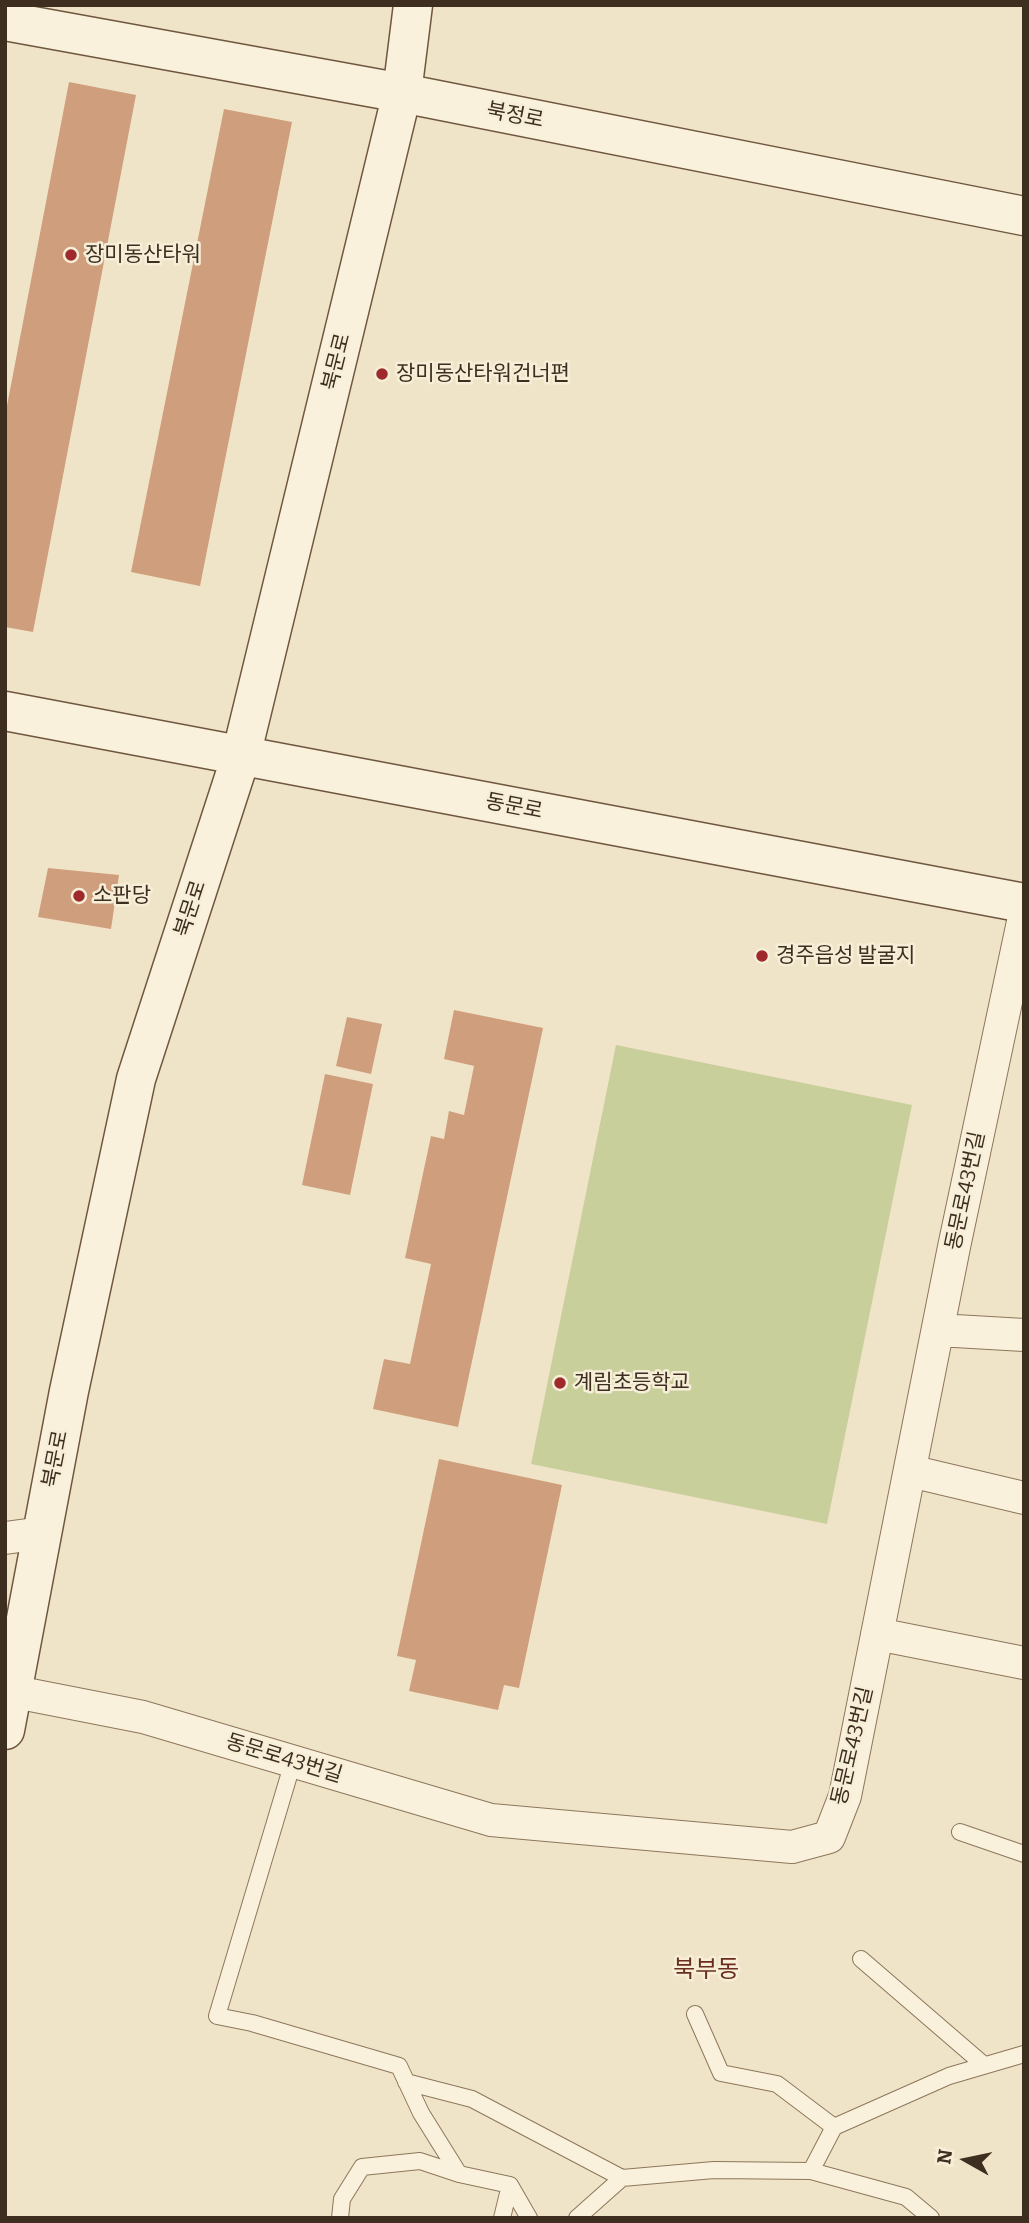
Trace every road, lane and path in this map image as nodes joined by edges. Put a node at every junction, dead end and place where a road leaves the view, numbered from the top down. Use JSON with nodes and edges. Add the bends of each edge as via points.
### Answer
{"nodes":[{"id":1,"x":413,"y":5,"type":"edge"},
{"id":2,"x":440,"y":5,"type":"edge"},
{"id":3,"x":5,"y":21,"type":"edge"},
{"id":4,"x":402,"y":93,"type":"junction"},
{"id":5,"x":1024,"y":216,"type":"edge"},
{"id":6,"x":5,"y":711,"type":"edge"},
{"id":7,"x":241,"y":756,"type":"junction"},
{"id":8,"x":1024,"y":903,"type":"edge"},
{"id":9,"x":1024,"y":917,"type":"edge"},
{"id":10,"x":938,"y":1330,"type":"junction"},
{"id":11,"x":1024,"y":1335,"type":"edge"},
{"id":12,"x":910,"y":1471,"type":"junction"},
{"id":13,"x":1024,"y":1498,"type":"edge"},
{"id":14,"x":43,"y":1532,"type":"junction"},
{"id":15,"x":5,"y":1538,"type":"edge"},
{"id":16,"x":877,"y":1634,"type":"junction"},
{"id":17,"x":1024,"y":1662,"type":"edge"},
{"id":18,"x":9,"y":1691,"type":"edge"},
{"id":19,"x":5,"y":1730,"type":"edge"},
{"id":20,"x":293,"y":1762,"type":"junction"},
{"id":21,"x":961,"y":1832,"type":"dead end"},
{"id":22,"x":1024,"y":1854,"type":"edge"},
{"id":23,"x":860,"y":1959,"type":"dead end"},
{"id":24,"x":695,"y":2014,"type":"dead end"},
{"id":25,"x":1024,"y":2054,"type":"edge"},
{"id":26,"x":984,"y":2065,"type":"junction"},
{"id":27,"x":406,"y":2082,"type":"junction"},
{"id":28,"x":834,"y":2127,"type":"junction"},
{"id":29,"x":811,"y":2171,"type":"junction"},
{"id":30,"x":459,"y":2174,"type":"junction"},
{"id":31,"x":622,"y":2178,"type":"junction"},
{"id":32,"x":510,"y":2185,"type":"junction"},
{"id":33,"x":340,"y":2218,"type":"edge"},
{"id":34,"x":502,"y":2218,"type":"edge"},
{"id":35,"x":529,"y":2218,"type":"edge"},
{"id":36,"x":577,"y":2218,"type":"edge"},
{"id":37,"x":932,"y":2218,"type":"edge"}],
"edges":[{"from":1,"to":4,"type":"street","name":"북문로"},
{"from":2,"to":4,"type":"street","name":"북문로"},
{"from":3,"to":4,"type":"street","name":"북정로"},
{"from":4,"to":5,"type":"street","name":"북정로"},
{"from":4,"to":7,"type":"street","name":"북문로"},
{"from":6,"to":7,"type":"street","name":"동문로"},
{"from":7,"to":8,"type":"street","name":"동문로"},
{"from":7,"to":14,"type":"street","name":"북문로","via":[[136,1079]]},
{"from":9,"to":10,"type":"street","name":"동문로43번길"},
{"from":10,"to":11,"type":"street"},
{"from":10,"to":12,"type":"street","name":"동문로43번길"},
{"from":12,"to":13,"type":"street"},
{"from":12,"to":16,"type":"street","name":"동문로43번길"},
{"from":14,"to":15,"type":"street"},
{"from":14,"to":18,"type":"street","name":"북문로"},
{"from":16,"to":17,"type":"street"},
{"from":16,"to":20,"type":"street","name":"동문로43번길","via":[[845,1796],[829,1837],[792,1847],[491,1820]]},
{"from":18,"to":19,"type":"street","name":"북문로"},
{"from":18,"to":20,"type":"street","name":"동문로43번길","via":[[143,1717]]},
{"from":20,"to":27,"type":"lane","via":[[217,2017],[399,2066]]},
{"from":21,"to":22,"type":"lane"},
{"from":23,"to":26,"type":"lane"},
{"from":24,"to":28,"type":"lane","via":[[721,2073],[777,2084]]},
{"from":25,"to":26,"type":"lane"},
{"from":26,"to":28,"type":"lane"},
{"from":27,"to":30,"type":"lane"},
{"from":27,"to":31,"type":"lane","via":[[472,2099]]},
{"from":28,"to":29,"type":"lane"},
{"from":29,"to":31,"type":"lane","via":[[714,2170]]},
{"from":29,"to":37,"type":"lane","via":[[906,2197]]},
{"from":30,"to":32,"type":"lane"},
{"from":30,"to":33,"type":"lane","via":[[420,2161],[362,2167],[342,2199]]},
{"from":31,"to":36,"type":"lane"},
{"from":32,"to":34,"type":"lane"},
{"from":32,"to":35,"type":"lane"}]}
